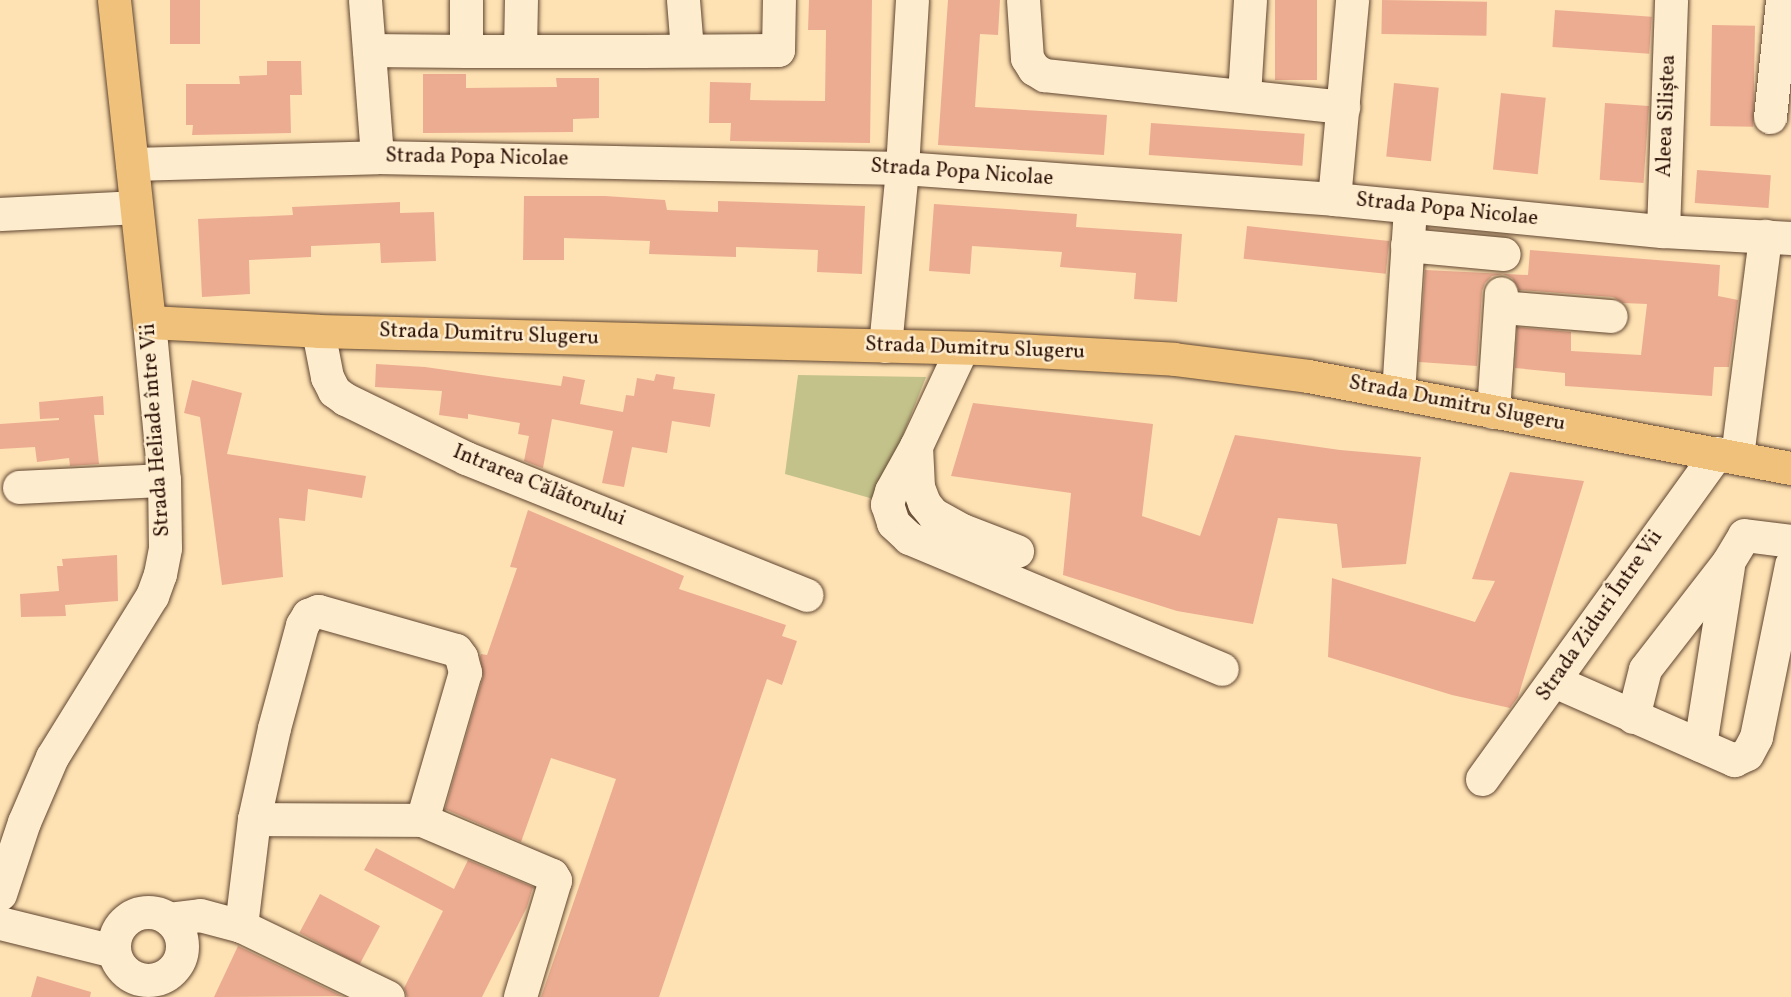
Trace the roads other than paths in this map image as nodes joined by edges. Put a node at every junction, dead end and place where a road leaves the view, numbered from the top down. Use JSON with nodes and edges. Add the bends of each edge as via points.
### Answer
{"nodes":[{"id":1,"x":114,"y":0,"type":"edge"},
{"id":2,"x":365,"y":0,"type":"edge"},
{"id":3,"x":466,"y":0,"type":"edge"},
{"id":4,"x":521,"y":0,"type":"edge"},
{"id":5,"x":683,"y":0,"type":"edge"},
{"id":6,"x":779,"y":0,"type":"edge"},
{"id":7,"x":912,"y":0,"type":"edge"},
{"id":8,"x":1023,"y":0,"type":"edge"},
{"id":9,"x":1250,"y":0,"type":"edge"},
{"id":10,"x":1352,"y":0,"type":"edge"},
{"id":11,"x":1671,"y":0,"type":"edge"},
{"id":12,"x":1782,"y":0,"type":"edge"},
{"id":13,"x":369,"y":50,"type":"junction"},
{"id":14,"x":687,"y":50,"type":"junction"},
{"id":15,"x":466,"y":51,"type":"junction"},
{"id":16,"x":520,"y":51,"type":"junction"},
{"id":17,"x":1244,"y":95,"type":"junction"},
{"id":18,"x":1343,"y":107,"type":"junction"},
{"id":19,"x":1770,"y":117,"type":"dead end"},
{"id":20,"x":377,"y":157,"type":"junction"},
{"id":21,"x":132,"y":164,"type":"junction"},
{"id":22,"x":902,"y":168,"type":"junction"},
{"id":23,"x":1334,"y":199,"type":"junction"},
{"id":24,"x":1410,"y":206,"type":"junction"},
{"id":25,"x":136,"y":207,"type":"junction"},
{"id":26,"x":0,"y":214,"type":"edge"},
{"id":27,"x":1507,"y":216,"type":"junction"},
{"id":28,"x":1663,"y":231,"type":"junction"},
{"id":29,"x":1778,"y":237,"type":"edge"},
{"id":30,"x":1407,"y":245,"type":"junction"},
{"id":31,"x":1502,"y":284,"type":"junction"},
{"id":32,"x":1611,"y":316,"type":"dead end"},
{"id":33,"x":149,"y":322,"type":"junction"},
{"id":34,"x":318,"y":331,"type":"junction"},
{"id":35,"x":885,"y":346,"type":"junction"},
{"id":36,"x":962,"y":348,"type":"junction"},
{"id":37,"x":1398,"y":393,"type":"junction"},
{"id":38,"x":1493,"y":411,"type":"junction"},
{"id":39,"x":916,"y":446,"type":"junction"},
{"id":40,"x":1727,"y":455,"type":"junction"},
{"id":41,"x":1791,"y":468,"type":"edge"},
{"id":42,"x":164,"y":480,"type":"junction"},
{"id":43,"x":19,"y":487,"type":"dead end"},
{"id":44,"x":1791,"y":541,"type":"edge"},
{"id":45,"x":1017,"y":551,"type":"dead end"},
{"id":46,"x":1728,"y":562,"type":"junction"},
{"id":47,"x":1791,"y":565,"type":"edge"},
{"id":48,"x":806,"y":595,"type":"dead end"},
{"id":49,"x":1222,"y":669,"type":"dead end"},
{"id":50,"x":1554,"y":681,"type":"junction"},
{"id":51,"x":1633,"y":717,"type":"junction"},
{"id":52,"x":1700,"y":745,"type":"junction"},
{"id":53,"x":1482,"y":779,"type":"dead end"},
{"id":54,"x":254,"y":819,"type":"junction"},
{"id":55,"x":422,"y":820,"type":"junction"},
{"id":56,"x":0,"y":894,"type":"edge"},
{"id":57,"x":169,"y":919,"type":"junction"},
{"id":58,"x":0,"y":923,"type":"edge"},
{"id":59,"x":242,"y":927,"type":"junction"},
{"id":60,"x":114,"y":951,"type":"junction"},
{"id":61,"x":154,"y":988,"type":"edge"},
{"id":62,"x":388,"y":997,"type":"edge"},
{"id":63,"x":520,"y":997,"type":"edge"}],
"edges":[{"from":1,"to":21,"type":"main road","name":"Strada Heliade între Vii"},
{"from":2,"to":13,"type":"street"},
{"from":3,"to":15,"type":"street"},
{"from":4,"to":16,"type":"street"},
{"from":5,"to":14,"type":"street"},
{"from":6,"to":14,"type":"street","via":[[778,50]]},
{"from":7,"to":22,"type":"street"},
{"from":8,"to":17,"type":"street","via":[[1027,58],[1044,75]]},
{"from":9,"to":17,"type":"street"},
{"from":10,"to":18,"type":"street"},
{"from":11,"to":28,"type":"street","name":"Aleea Siliștea"},
{"from":12,"to":19,"type":"street"},
{"from":13,"to":15,"type":"street"},
{"from":13,"to":20,"type":"street"},
{"from":14,"to":16,"type":"street"},
{"from":15,"to":16,"type":"street"},
{"from":17,"to":18,"type":"street"},
{"from":18,"to":23,"type":"street"},
{"from":20,"to":21,"type":"street","name":"Strada Popa Nicolae"},
{"from":20,"to":22,"type":"street","name":"Strada Popa Nicolae"},
{"from":21,"to":25,"type":"main road","name":"Strada Heliade între Vii"},
{"from":22,"to":23,"type":"street","name":"Strada Popa Nicolae"},
{"from":22,"to":35,"type":"street"},
{"from":23,"to":24,"type":"street","name":"Strada Popa Nicolae"},
{"from":24,"to":27,"type":"street","name":"Strada Popa Nicolae"},
{"from":24,"to":30,"type":"street"},
{"from":25,"to":26,"type":"street"},
{"from":25,"to":33,"type":"main road","name":"Strada Heliade între Vii"},
{"from":27,"to":28,"type":"street","name":"Strada Popa Nicolae"},
{"from":27,"to":31,"type":"street"},
{"from":28,"to":29,"type":"street","name":"Strada Popa Nicolae"},
{"from":29,"to":40,"type":"street"},
{"from":30,"to":31,"type":"street"},
{"from":30,"to":37,"type":"street"},
{"from":31,"to":32,"type":"street"},
{"from":31,"to":38,"type":"street"},
{"from":33,"to":34,"type":"main road","name":"Strada Dumitru Slugeru"},
{"from":33,"to":42,"type":"street","name":"Strada Heliade între Vii"},
{"from":34,"to":35,"type":"main road","name":"Strada Dumitru Slugeru"},
{"from":34,"to":48,"type":"street","name":"Intrarea Călătorului","via":[[327,377],[345,399],[466,458]]},
{"from":35,"to":36,"type":"main road","name":"Strada Dumitru Slugeru"},
{"from":36,"to":37,"type":"main road","name":"Strada Dumitru Slugeru","via":[[1118,355],[1238,366]]},
{"from":36,"to":39,"type":"street"},
{"from":37,"to":38,"type":"main road","name":"Strada Dumitru Slugeru"},
{"from":38,"to":40,"type":"main road","name":"Strada Dumitru Slugeru"},
{"from":39,"to":45,"type":"street","via":[[918,487],[933,514]]},
{"from":39,"to":49,"type":"street","via":[[887,504],[899,530]]},
{"from":40,"to":41,"type":"main road","name":"Strada Dumitru Slugeru"},
{"from":40,"to":50,"type":"street","name":"Strada Ziduri Între Vii"},
{"from":42,"to":43,"type":"street"},
{"from":42,"to":56,"type":"street","name":"Strada Heliade între Vii","via":[[165,548],[152,596],[52,757],[24,822]]},
{"from":44,"to":46,"type":"street","via":[[1744,535]]},
{"from":46,"to":51,"type":"street","via":[[1645,669]]},
{"from":46,"to":52,"type":"street"},
{"from":47,"to":52,"type":"street","via":[[1756,737],[1747,754],[1734,760]]},
{"from":50,"to":51,"type":"street"},
{"from":50,"to":53,"type":"street","name":"Strada Ziduri Între Vii"},
{"from":51,"to":52,"type":"street"},
{"from":54,"to":55,"type":"street"},
{"from":54,"to":55,"type":"street","via":[[302,625],[308,615],[318,611],[456,650],[461,657],[465,672]]},
{"from":54,"to":59,"type":"street"},
{"from":55,"to":63,"type":"street","via":[[555,879]]},
{"from":57,"to":59,"type":"street","via":[[200,915]]},
{"from":57,"to":60,"type":"street","via":[[157,913],[131,916],[115,938]]},
{"from":57,"to":61,"type":"street","via":[[182,942],[180,956]]},
{"from":58,"to":60,"type":"street"},
{"from":59,"to":62,"type":"street"},
{"from":60,"to":61,"type":"street","via":[[127,973]]}]}
